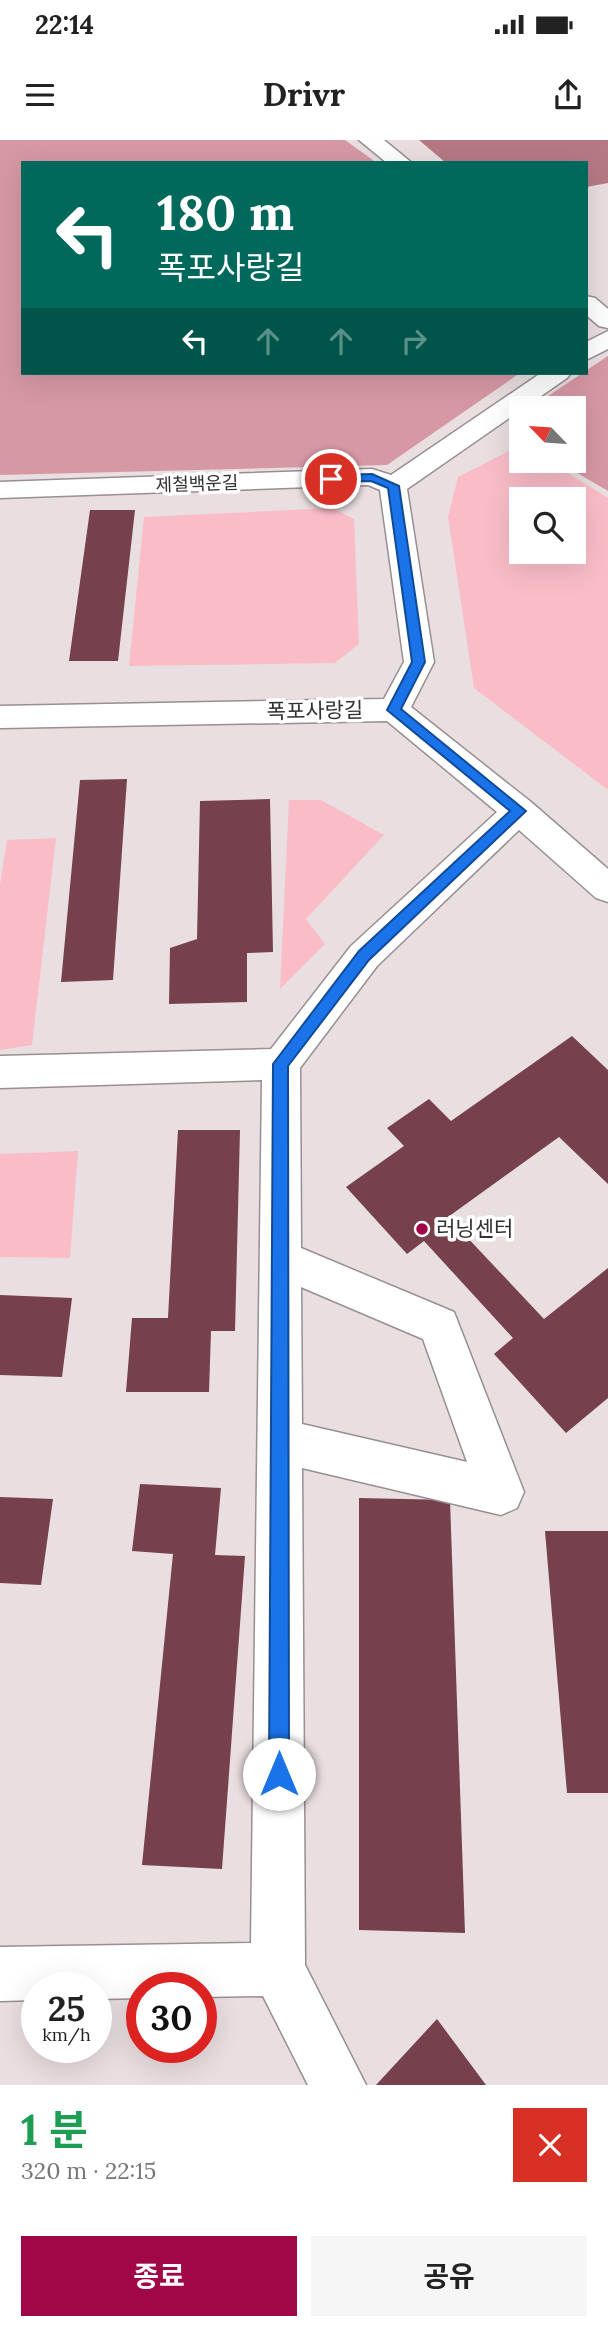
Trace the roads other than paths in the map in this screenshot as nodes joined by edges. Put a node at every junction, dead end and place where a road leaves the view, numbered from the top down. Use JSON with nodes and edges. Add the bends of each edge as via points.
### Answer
{"nodes":[{"id":1,"x":370,"y":140,"type":"edge"},
{"id":2,"x":398,"y":161,"type":"edge"},
{"id":3,"x":588,"y":305,"type":"edge"},
{"id":4,"x":608,"y":321,"type":"edge"},
{"id":5,"x":608,"y":338,"type":"edge"},
{"id":6,"x":588,"y":352,"type":"edge"},
{"id":7,"x":555,"y":375,"type":"edge"},
{"id":8,"x":393,"y":486,"type":"junction"},
{"id":9,"x":0,"y":490,"type":"edge"},
{"id":10,"x":394,"y":710,"type":"junction"},
{"id":11,"x":0,"y":717,"type":"edge"},
{"id":12,"x":519,"y":811,"type":"junction"},
{"id":13,"x":608,"y":889,"type":"edge"},
{"id":14,"x":281,"y":1064,"type":"junction"},
{"id":15,"x":0,"y":1072,"type":"edge"},
{"id":16,"x":281,"y":1259,"type":"junction"},
{"id":17,"x":280,"y":1441,"type":"junction"},
{"id":18,"x":278,"y":1969,"type":"junction"},
{"id":19,"x":0,"y":1974,"type":"edge"},
{"id":20,"x":338,"y":2085,"type":"edge"}],
"edges":[{"from":1,"to":2,"type":"street"},
{"from":3,"to":4,"type":"street"},
{"from":5,"to":6,"type":"street"},
{"from":7,"to":8,"type":"street"},
{"from":8,"to":9,"type":"street","name":"제철백운길","via":[[372,477]]},
{"from":8,"to":10,"type":"street","via":[[419,662]]},
{"from":10,"to":11,"type":"street","name":"폭포사랑길"},
{"from":10,"to":12,"type":"street","name":"폭포사랑길"},
{"from":12,"to":13,"type":"street","name":"폭포사랑길"},
{"from":12,"to":14,"type":"street","via":[[364,956]]},
{"from":14,"to":15,"type":"street"},
{"from":14,"to":16,"type":"street"},
{"from":16,"to":17,"type":"street"},
{"from":16,"to":17,"type":"street","via":[[439,1326],[501,1492]]},
{"from":17,"to":18,"type":"street"},
{"from":18,"to":19,"type":"street"},
{"from":18,"to":20,"type":"street"}]}
